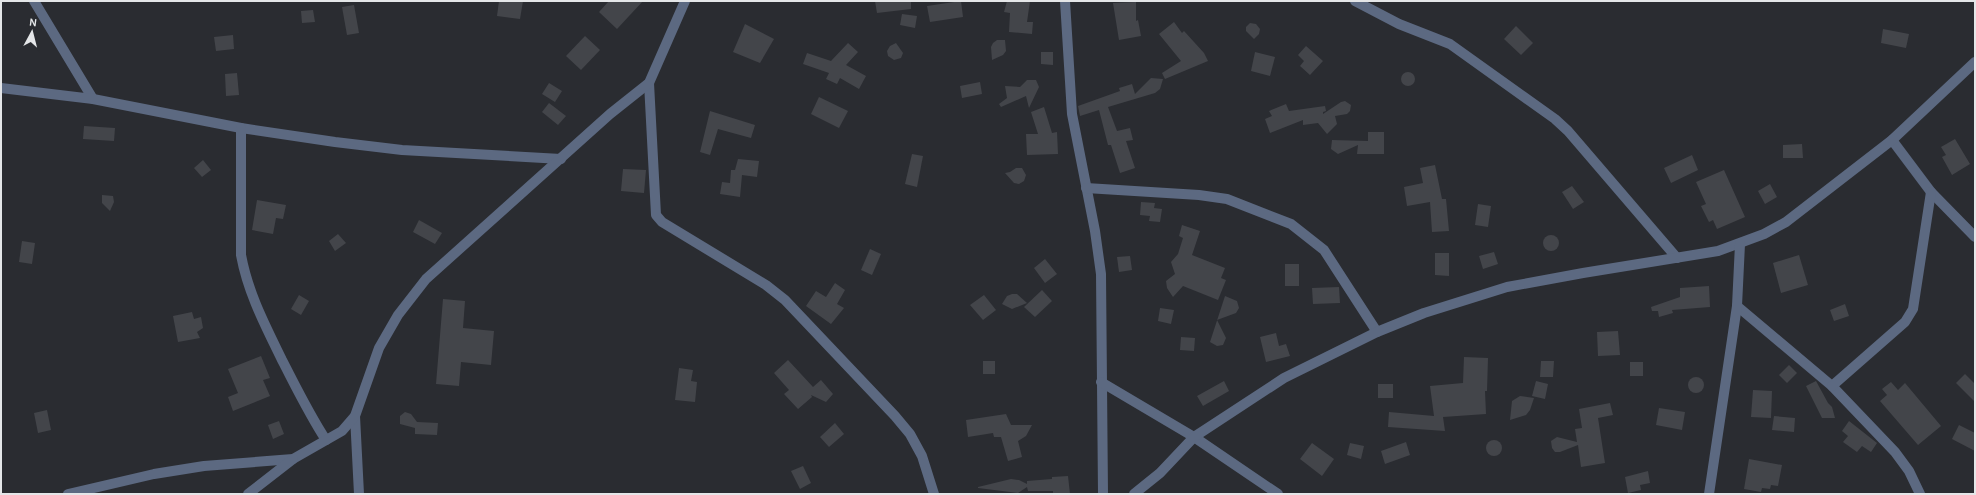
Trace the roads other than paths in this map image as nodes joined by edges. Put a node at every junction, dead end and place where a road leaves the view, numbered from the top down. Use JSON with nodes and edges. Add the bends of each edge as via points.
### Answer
{"nodes":[{"id":1,"x":34,"y":1,"type":"edge"},
{"id":2,"x":685,"y":1,"type":"edge"},
{"id":3,"x":1065,"y":1,"type":"edge"},
{"id":4,"x":1355,"y":1,"type":"edge"},
{"id":5,"x":1975,"y":62,"type":"edge"},
{"id":6,"x":649,"y":83,"type":"junction"},
{"id":7,"x":1,"y":88,"type":"edge"},
{"id":8,"x":93,"y":99,"type":"junction"},
{"id":9,"x":240,"y":128,"type":"junction"},
{"id":10,"x":1892,"y":140,"type":"junction"},
{"id":11,"x":561,"y":159,"type":"junction"},
{"id":12,"x":1086,"y":188,"type":"junction"},
{"id":13,"x":1931,"y":192,"type":"junction"},
{"id":14,"x":1975,"y":237,"type":"edge"},
{"id":15,"x":1740,"y":244,"type":"junction"},
{"id":16,"x":1677,"y":258,"type":"junction"},
{"id":17,"x":1737,"y":306,"type":"junction"},
{"id":18,"x":1377,"y":332,"type":"junction"},
{"id":19,"x":1101,"y":382,"type":"junction"},
{"id":20,"x":1832,"y":386,"type":"junction"},
{"id":21,"x":355,"y":416,"type":"junction"},
{"id":22,"x":1194,"y":436,"type":"junction"},
{"id":23,"x":326,"y":440,"type":"junction"},
{"id":24,"x":293,"y":459,"type":"junction"},
{"id":25,"x":68,"y":494,"type":"edge"},
{"id":26,"x":248,"y":494,"type":"edge"},
{"id":27,"x":359,"y":494,"type":"edge"},
{"id":28,"x":934,"y":494,"type":"edge"},
{"id":29,"x":1103,"y":494,"type":"edge"},
{"id":30,"x":1134,"y":494,"type":"edge"},
{"id":31,"x":1278,"y":494,"type":"edge"},
{"id":32,"x":1709,"y":494,"type":"edge"},
{"id":33,"x":1920,"y":494,"type":"edge"}],
"edges":[{"from":1,"to":8,"type":"street"},
{"from":2,"to":6,"type":"street"},
{"from":3,"to":12,"type":"street","via":[[1072,114]]},
{"from":4,"to":16,"type":"street","via":[[1399,24],[1450,44],[1555,119]]},
{"from":5,"to":10,"type":"street"},
{"from":6,"to":11,"type":"street","via":[[610,114]]},
{"from":6,"to":28,"type":"street","via":[[656,215],[662,222],[766,285],[785,300],[910,434],[922,456]]},
{"from":7,"to":8,"type":"street"},
{"from":8,"to":9,"type":"street"},
{"from":9,"to":11,"type":"street","via":[[402,150]]},
{"from":9,"to":23,"type":"street","via":[[241,255],[244,270],[253,301],[270,337],[308,414]]},
{"from":10,"to":13,"type":"street"},
{"from":10,"to":15,"type":"street","via":[[1786,222]]},
{"from":11,"to":21,"type":"street","via":[[426,279],[398,315],[379,348]]},
{"from":12,"to":18,"type":"street","via":[[1227,199],[1290,224],[1324,250]]},
{"from":12,"to":19,"type":"street","via":[[1101,274]]},
{"from":13,"to":14,"type":"street"},
{"from":13,"to":20,"type":"street","via":[[1910,316]]},
{"from":15,"to":16,"type":"street"},
{"from":15,"to":17,"type":"street"},
{"from":16,"to":18,"type":"street","via":[[1507,287],[1424,313]]},
{"from":17,"to":20,"type":"street"},
{"from":17,"to":32,"type":"street"},
{"from":18,"to":22,"type":"street","via":[[1284,378]]},
{"from":19,"to":22,"type":"street"},
{"from":19,"to":29,"type":"street"},
{"from":20,"to":33,"type":"street","via":[[1895,452],[1909,471]]},
{"from":21,"to":23,"type":"street","via":[[342,431]]},
{"from":21,"to":27,"type":"street"},
{"from":22,"to":30,"type":"street","via":[[1160,473]]},
{"from":22,"to":31,"type":"street"},
{"from":23,"to":24,"type":"street"},
{"from":24,"to":25,"type":"street","via":[[204,466],[154,474]]},
{"from":24,"to":26,"type":"street"}]}
